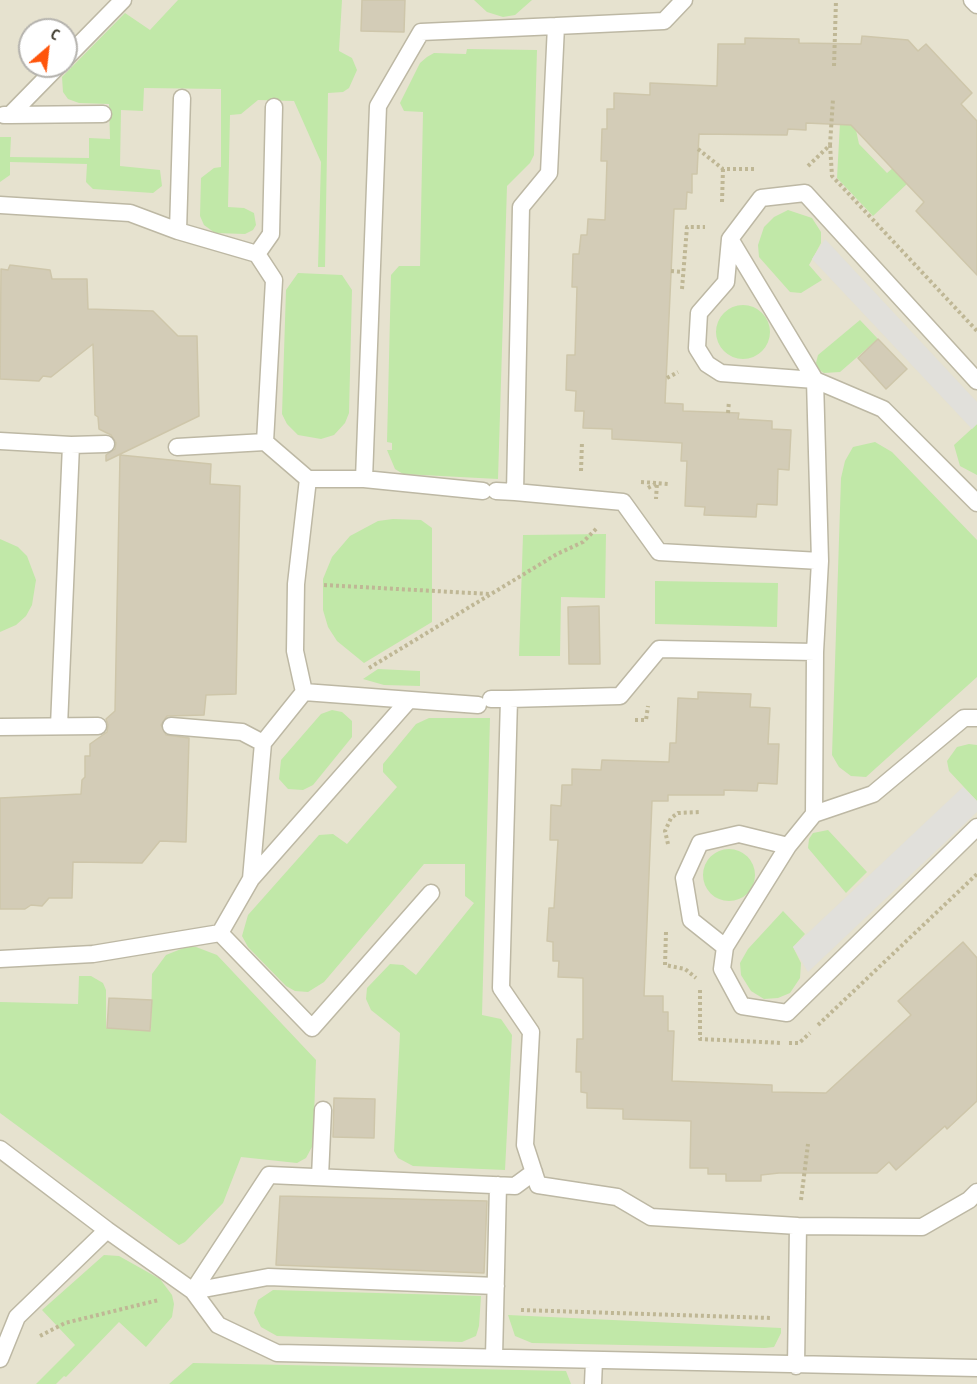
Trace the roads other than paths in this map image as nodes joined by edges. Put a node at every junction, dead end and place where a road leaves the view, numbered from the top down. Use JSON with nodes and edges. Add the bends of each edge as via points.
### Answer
{"nodes":[{"id":1,"x":123,"y":0,"type":"edge"},
{"id":2,"x":684,"y":0,"type":"edge"},
{"id":3,"x":972,"y":0,"type":"edge"},
{"id":4,"x":977,"y":5,"type":"edge"},
{"id":5,"x":556,"y":26,"type":"junction"},
{"id":6,"x":78,"y":46,"type":"edge"},
{"id":7,"x":45,"y":78,"type":"edge"},
{"id":8,"x":182,"y":98,"type":"dead end"},
{"id":9,"x":274,"y":107,"type":"dead end"},
{"id":10,"x":103,"y":114,"type":"dead end"},
{"id":11,"x":5,"y":115,"type":"edge"},
{"id":12,"x":0,"y":205,"type":"edge"},
{"id":13,"x":178,"y":231,"type":"junction"},
{"id":14,"x":730,"y":239,"type":"junction"},
{"id":15,"x":257,"y":254,"type":"junction"},
{"id":16,"x":816,"y":380,"type":"junction"},
{"id":17,"x":977,"y":381,"type":"edge"},
{"id":18,"x":0,"y":441,"type":"edge"},
{"id":19,"x":265,"y":442,"type":"junction"},
{"id":20,"x":106,"y":444,"type":"dead end"},
{"id":21,"x":71,"y":445,"type":"junction"},
{"id":22,"x":177,"y":447,"type":"dead end"},
{"id":23,"x":308,"y":479,"type":"junction"},
{"id":24,"x":364,"y":479,"type":"junction"},
{"id":25,"x":515,"y":492,"type":"junction"},
{"id":26,"x":977,"y":503,"type":"edge"},
{"id":27,"x":820,"y":561,"type":"junction"},
{"id":28,"x":815,"y":652,"type":"junction"},
{"id":29,"x":304,"y":692,"type":"junction"},
{"id":30,"x":509,"y":699,"type":"junction"},
{"id":31,"x":409,"y":700,"type":"junction"},
{"id":32,"x":977,"y":718,"type":"edge"},
{"id":33,"x":59,"y":726,"type":"junction"},
{"id":34,"x":98,"y":726,"type":"dead end"},
{"id":35,"x":171,"y":726,"type":"dead end"},
{"id":36,"x":0,"y":727,"type":"edge"},
{"id":37,"x":263,"y":743,"type":"junction"},
{"id":38,"x":814,"y":814,"type":"junction"},
{"id":39,"x":977,"y":827,"type":"edge"},
{"id":40,"x":789,"y":846,"type":"junction"},
{"id":41,"x":251,"y":879,"type":"junction"},
{"id":42,"x":431,"y":893,"type":"dead end"},
{"id":43,"x":220,"y":933,"type":"junction"},
{"id":44,"x":725,"y":947,"type":"junction"},
{"id":45,"x":0,"y":959,"type":"edge"},
{"id":46,"x":323,"y":1110,"type":"dead end"},
{"id":47,"x":0,"y":1149,"type":"edge"},
{"id":48,"x":534,"y":1172,"type":"junction"},
{"id":49,"x":320,"y":1177,"type":"junction"},
{"id":50,"x":498,"y":1185,"type":"junction"},
{"id":51,"x":977,"y":1192,"type":"edge"},
{"id":52,"x":798,"y":1226,"type":"junction"},
{"id":53,"x":107,"y":1230,"type":"junction"},
{"id":54,"x":496,"y":1286,"type":"junction"},
{"id":55,"x":194,"y":1290,"type":"junction"},
{"id":56,"x":494,"y":1357,"type":"junction"},
{"id":57,"x":0,"y":1359,"type":"edge"},
{"id":58,"x":594,"y":1361,"type":"junction"},
{"id":59,"x":796,"y":1366,"type":"junction"},
{"id":60,"x":977,"y":1368,"type":"edge"},
{"id":61,"x":593,"y":1384,"type":"edge"}],
"edges":[{"from":1,"to":6,"type":"lane"},
{"from":2,"to":5,"type":"lane","via":[[664,21]]},
{"from":3,"to":4,"type":"lane"},
{"from":5,"to":24,"type":"lane","via":[[421,32],[378,106]]},
{"from":5,"to":25,"type":"lane","via":[[549,173],[521,207]]},
{"from":7,"to":11,"type":"lane"},
{"from":8,"to":13,"type":"lane"},
{"from":9,"to":15,"type":"lane","via":[[271,234]]},
{"from":10,"to":11,"type":"lane"},
{"from":12,"to":13,"type":"lane","via":[[130,213]]},
{"from":13,"to":15,"type":"lane"},
{"from":14,"to":16,"type":"lane"},
{"from":14,"to":16,"type":"lane","via":[[726,282],[699,313],[697,348],[707,364],[721,373]]},
{"from":14,"to":17,"type":"lane","via":[[761,198],[805,193]]},
{"from":15,"to":19,"type":"lane","via":[[274,280]]},
{"from":16,"to":26,"type":"lane","via":[[883,409]]},
{"from":16,"to":27,"type":"lane"},
{"from":18,"to":21,"type":"lane"},
{"from":19,"to":22,"type":"lane"},
{"from":19,"to":23,"type":"lane"},
{"from":20,"to":21,"type":"lane"},
{"from":21,"to":33,"type":"lane"},
{"from":23,"to":24,"type":"lane"},
{"from":23,"to":29,"type":"lane","via":[[296,584],[295,651]]},
{"from":24,"to":25,"type":"lane"},
{"from":25,"to":27,"type":"lane","via":[[623,502],[659,552]]},
{"from":27,"to":28,"type":"lane"},
{"from":28,"to":30,"type":"lane","via":[[659,649],[620,696]]},
{"from":28,"to":38,"type":"lane"},
{"from":29,"to":31,"type":"lane"},
{"from":29,"to":37,"type":"lane"},
{"from":30,"to":31,"type":"lane"},
{"from":30,"to":48,"type":"lane","via":[[501,988],[531,1032],[525,1145]]},
{"from":31,"to":41,"type":"lane"},
{"from":32,"to":38,"type":"lane","via":[[964,718],[873,794]]},
{"from":33,"to":34,"type":"lane"},
{"from":33,"to":36,"type":"lane"},
{"from":35,"to":37,"type":"lane","via":[[242,732]]},
{"from":37,"to":41,"type":"lane"},
{"from":38,"to":40,"type":"lane"},
{"from":39,"to":44,"type":"lane","via":[[787,1013],[742,1006],[722,969]]},
{"from":40,"to":44,"type":"lane"},
{"from":40,"to":44,"type":"lane","via":[[739,834],[700,843],[684,878],[692,920]]},
{"from":41,"to":43,"type":"lane"},
{"from":42,"to":43,"type":"lane","via":[[312,1028]]},
{"from":43,"to":45,"type":"lane","via":[[93,954]]},
{"from":46,"to":49,"type":"lane"},
{"from":47,"to":53,"type":"lane"},
{"from":48,"to":50,"type":"lane","via":[[515,1186]]},
{"from":48,"to":52,"type":"lane","via":[[538,1185],[617,1197],[651,1217]]},
{"from":49,"to":50,"type":"lane"},
{"from":49,"to":55,"type":"lane","via":[[269,1175]]},
{"from":50,"to":54,"type":"lane"},
{"from":51,"to":52,"type":"lane","via":[[922,1227]]},
{"from":52,"to":59,"type":"lane"},
{"from":53,"to":55,"type":"lane"},
{"from":53,"to":57,"type":"lane","via":[[17,1317]]},
{"from":54,"to":55,"type":"lane","via":[[268,1277]]},
{"from":54,"to":56,"type":"lane"},
{"from":55,"to":56,"type":"lane","via":[[218,1325],[277,1353]]},
{"from":56,"to":58,"type":"lane"},
{"from":58,"to":59,"type":"lane"},
{"from":58,"to":61,"type":"lane"},
{"from":59,"to":60,"type":"lane"}]}
